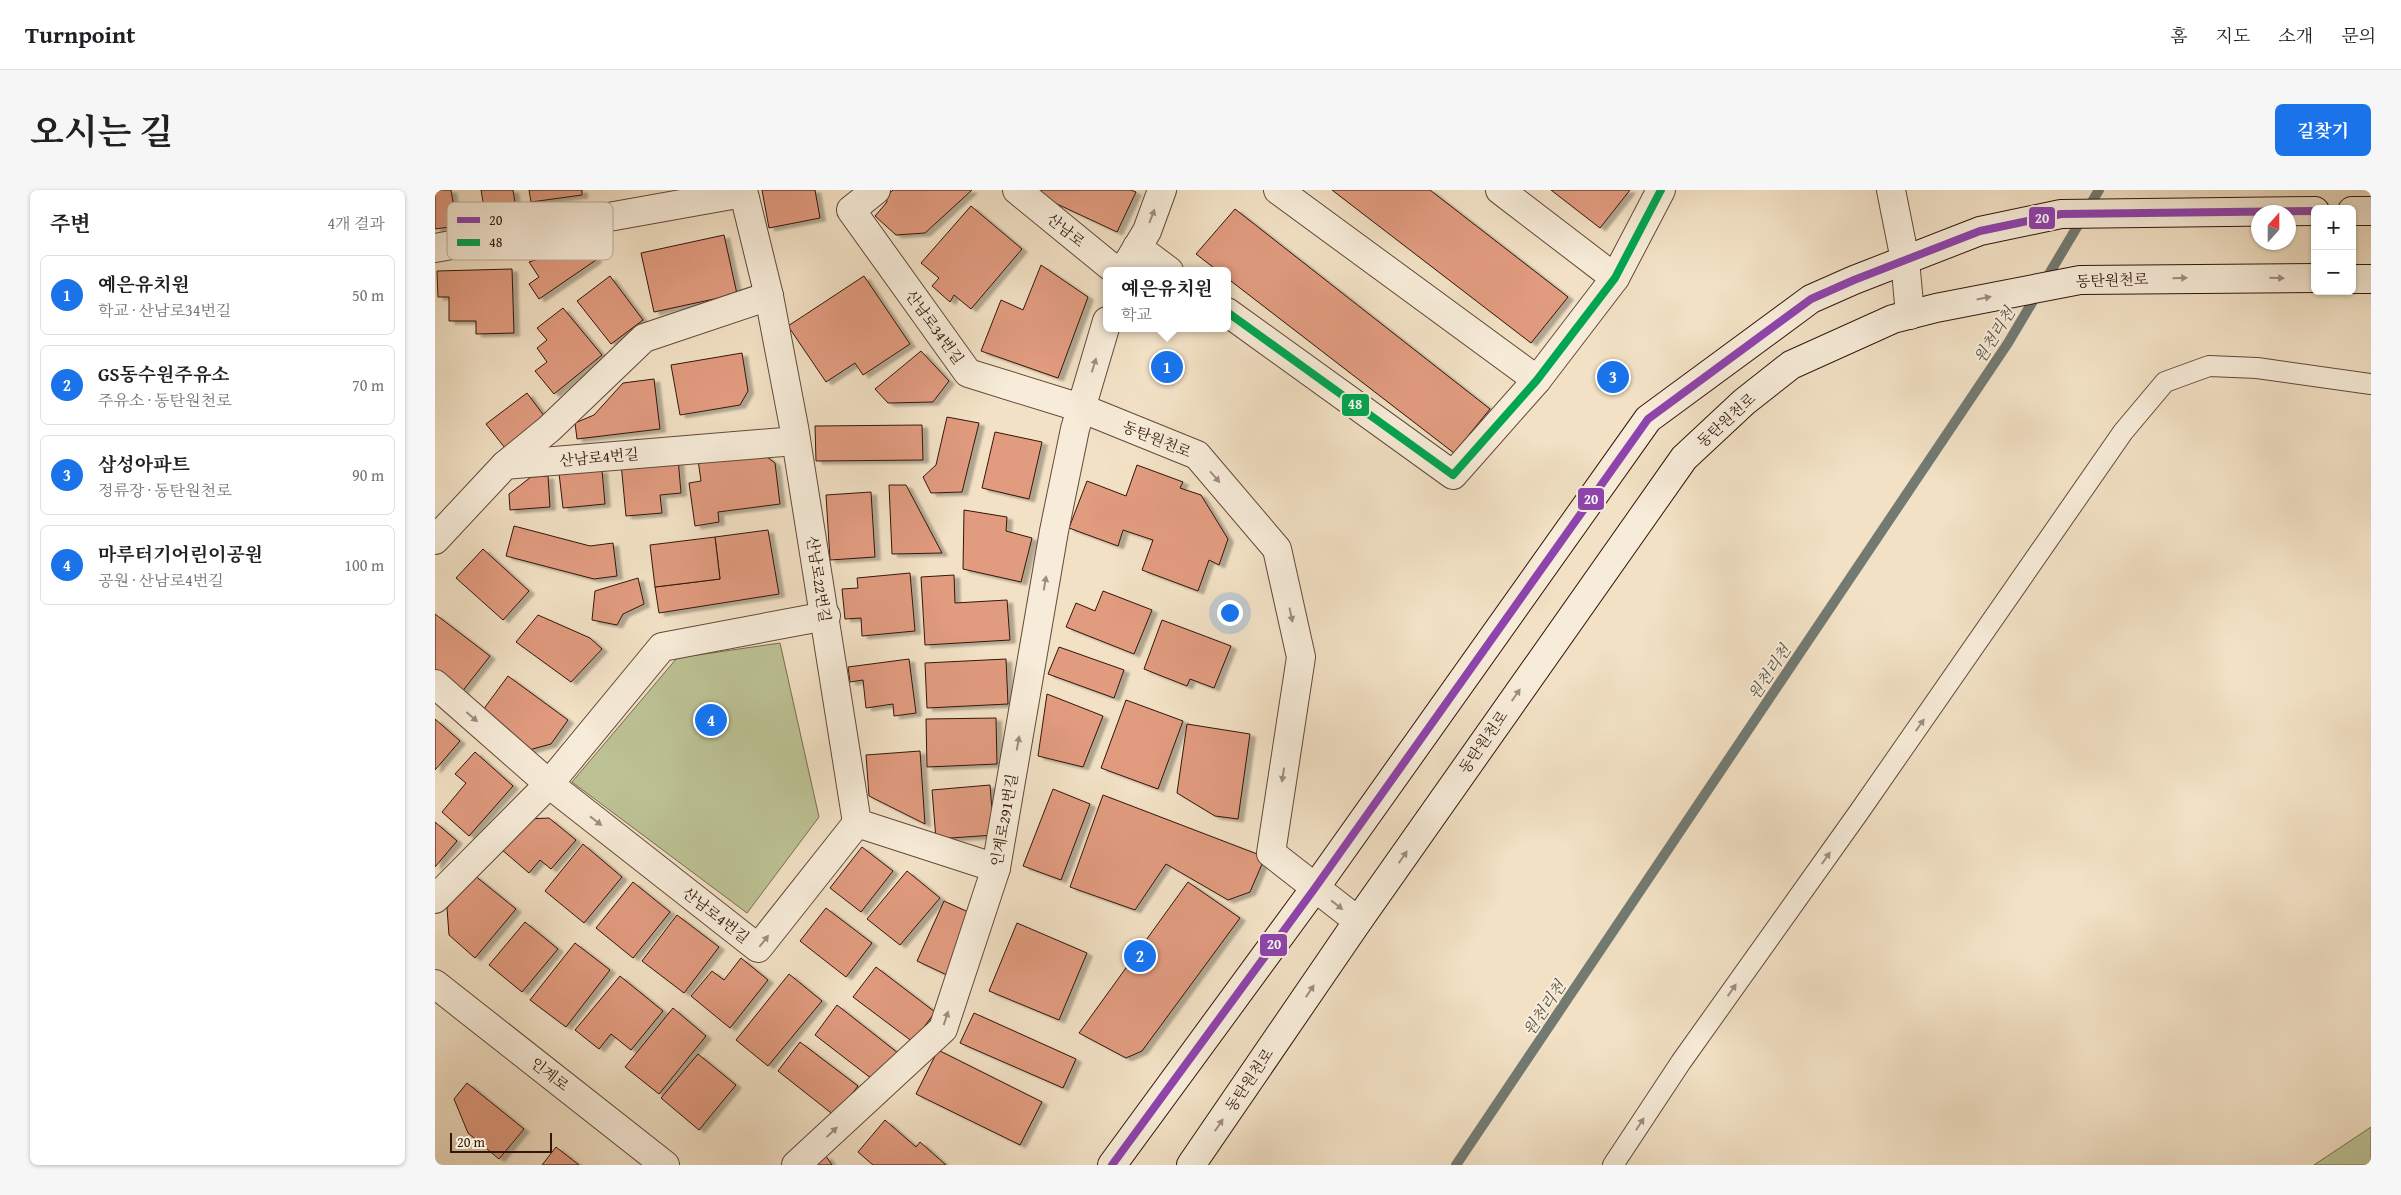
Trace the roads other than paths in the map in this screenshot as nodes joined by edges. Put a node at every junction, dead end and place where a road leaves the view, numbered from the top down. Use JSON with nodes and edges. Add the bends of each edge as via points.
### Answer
{"nodes":[{"id":1,"x":876,"y":190,"type":"edge"},
{"id":2,"x":1017,"y":190,"type":"edge"},
{"id":3,"x":1162,"y":190,"type":"edge"},
{"id":4,"x":1279,"y":190,"type":"edge"},
{"id":5,"x":1500,"y":190,"type":"edge"},
{"id":6,"x":1661,"y":190,"type":"edge"},
{"id":7,"x":1891,"y":190,"type":"edge"},
{"id":8,"x":743,"y":191,"type":"edge"},
{"id":9,"x":2311,"y":211,"type":"edge"},
{"id":10,"x":2356,"y":211,"type":"edge"},
{"id":11,"x":2371,"y":211,"type":"edge"},
{"id":12,"x":613,"y":215,"type":"edge"},
{"id":13,"x":1137,"y":247,"type":"junction"},
{"id":14,"x":1905,"y":260,"type":"junction"},
{"id":15,"x":1111,"y":267,"type":"edge"},
{"id":16,"x":1125,"y":267,"type":"edge"},
{"id":17,"x":1164,"y":267,"type":"edge"},
{"id":18,"x":1615,"y":278,"type":"junction"},
{"id":19,"x":2311,"y":278,"type":"edge"},
{"id":20,"x":2356,"y":279,"type":"edge"},
{"id":21,"x":2371,"y":279,"type":"edge"},
{"id":22,"x":769,"y":296,"type":"junction"},
{"id":23,"x":1231,"y":315,"type":"edge"},
{"id":24,"x":1910,"y":315,"type":"junction"},
{"id":25,"x":1104,"y":332,"type":"edge"},
{"id":26,"x":1537,"y":380,"type":"junction"},
{"id":27,"x":2371,"y":384,"type":"edge"},
{"id":28,"x":1081,"y":408,"type":"junction"},
{"id":29,"x":796,"y":441,"type":"junction"},
{"id":30,"x":505,"y":465,"type":"junction"},
{"id":31,"x":435,"y":540,"type":"edge"},
{"id":32,"x":825,"y":616,"type":"junction"},
{"id":33,"x":435,"y":684,"type":"edge"},
{"id":34,"x":549,"y":784,"type":"junction"},
{"id":35,"x":857,"y":823,"type":"junction"},
{"id":36,"x":997,"y":868,"type":"junction"},
{"id":37,"x":1315,"y":888,"type":"junction"},
{"id":38,"x":435,"y":899,"type":"edge"},
{"id":39,"x":1358,"y":921,"type":"junction"},
{"id":40,"x":435,"y":984,"type":"edge"},
{"id":41,"x":665,"y":1165,"type":"edge"},
{"id":42,"x":796,"y":1165,"type":"edge"},
{"id":43,"x":1112,"y":1165,"type":"edge"},
{"id":44,"x":1191,"y":1165,"type":"edge"},
{"id":45,"x":1613,"y":1165,"type":"edge"}],
"edges":[{"from":1,"to":28,"type":"street","name":"산남로34번길","via":[[851,210],[967,373]]},
{"from":2,"to":15,"type":"street","name":"산남로"},
{"from":13,"to":3,"type":"street","one_way":true,"via":[[1147,231]]},
{"from":4,"to":26,"type":"street"},
{"from":5,"to":18,"type":"street"},
{"from":6,"to":18,"type":"street"},
{"from":7,"to":14,"type":"street"},
{"from":8,"to":12,"type":"street","name":"산남로22번길"},
{"from":8,"to":22,"type":"street","name":"산남로22번길"},
{"from":9,"to":14,"type":"street","via":[[2061,214],[1980,231]]},
{"from":10,"to":11,"type":"street"},
{"from":13,"to":16,"type":"street"},
{"from":13,"to":17,"type":"street"},
{"from":14,"to":24,"type":"street"},
{"from":14,"to":37,"type":"street","via":[[1811,299],[1648,419]]},
{"from":18,"to":26,"type":"street"},
{"from":24,"to":19,"type":"street","name":"동탄원천로","one_way":true,"via":[[2080,280]]},
{"from":20,"to":21,"type":"street"},
{"from":22,"to":29,"type":"street","name":"산남로22번길"},
{"from":22,"to":30,"type":"street","via":[[644,338]]},
{"from":23,"to":26,"type":"street","via":[[1453,475]]},
{"from":39,"to":24,"type":"street","name":"동탄원천로","one_way":true,"via":[[1684,458],[1744,402],[1791,365],[1893,319]]},
{"from":28,"to":25,"type":"street","one_way":true},
{"from":45,"to":27,"type":"lane","one_way":true,"via":[[1681,1062],[2123,432],[2165,382],[2209,366],[2257,368]]},
{"from":36,"to":28,"type":"street","name":"인계로291번길","one_way":true,"via":[[1054,531]]},
{"from":28,"to":37,"type":"street","name":"동탄원천로","one_way":true,"via":[[1197,456],[1277,549],[1301,657],[1271,854]]},
{"from":29,"to":30,"type":"street","name":"산남로4번길"},
{"from":29,"to":32,"type":"street","name":"산남로22번길"},
{"from":30,"to":31,"type":"street"},
{"from":32,"to":34,"type":"street","via":[[663,647]]},
{"from":32,"to":35,"type":"street","name":"산남로22번길"},
{"from":33,"to":34,"type":"street","name":"산남로4번길","one_way":true},
{"from":34,"to":35,"type":"street","name":"산남로4번길","one_way":true,"via":[[758,948]]},
{"from":34,"to":38,"type":"street"},
{"from":35,"to":36,"type":"street"},
{"from":42,"to":36,"type":"street","name":"인계로291번길","one_way":true,"via":[[943,1029]]},
{"from":37,"to":39,"type":"street","name":"동탄원천로","one_way":true},
{"from":37,"to":43,"type":"street"},
{"from":44,"to":39,"type":"street","name":"동탄원천로","one_way":true},
{"from":40,"to":41,"type":"street","name":"인계로"}]}
